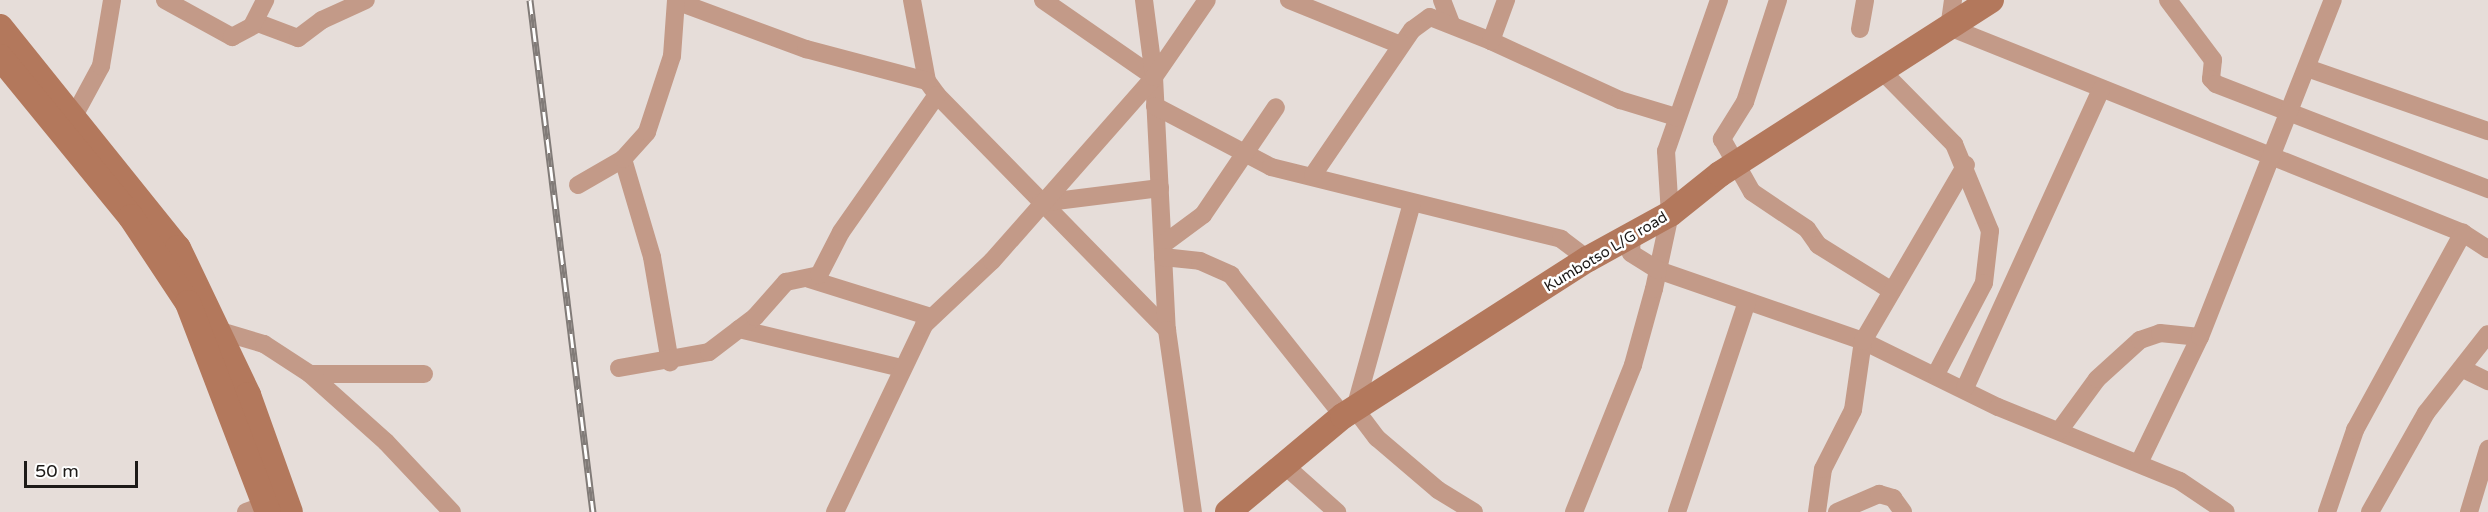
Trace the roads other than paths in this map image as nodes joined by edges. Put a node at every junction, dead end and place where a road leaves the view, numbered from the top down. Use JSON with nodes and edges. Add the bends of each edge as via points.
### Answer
{"nodes":[{"id":1,"x":112,"y":0,"type":"edge"},
{"id":2,"x":165,"y":0,"type":"edge"},
{"id":3,"x":266,"y":0,"type":"edge"},
{"id":4,"x":366,"y":0,"type":"edge"},
{"id":5,"x":676,"y":0,"type":"edge"},
{"id":6,"x":912,"y":0,"type":"edge"},
{"id":7,"x":1043,"y":0,"type":"edge"},
{"id":8,"x":1144,"y":0,"type":"edge"},
{"id":9,"x":1207,"y":0,"type":"edge"},
{"id":10,"x":1289,"y":0,"type":"edge"},
{"id":11,"x":1442,"y":0,"type":"edge"},
{"id":12,"x":1506,"y":0,"type":"edge"},
{"id":13,"x":1719,"y":0,"type":"edge"},
{"id":14,"x":1778,"y":0,"type":"edge"},
{"id":15,"x":1865,"y":0,"type":"edge"},
{"id":16,"x":1990,"y":0,"type":"edge"},
{"id":17,"x":2168,"y":0,"type":"edge"},
{"id":18,"x":2332,"y":0,"type":"edge"},
{"id":19,"x":1949,"y":9,"type":"edge"},
{"id":20,"x":1451,"y":23,"type":"junction"},
{"id":21,"x":253,"y":24,"type":"junction"},
{"id":22,"x":0,"y":27,"type":"edge"},
{"id":23,"x":1860,"y":29,"type":"dead end"},
{"id":24,"x":1491,"y":41,"type":"junction"},
{"id":25,"x":1398,"y":44,"type":"junction"},
{"id":26,"x":0,"y":57,"type":"edge"},
{"id":27,"x":2307,"y":68,"type":"junction"},
{"id":28,"x":1882,"y":70,"type":"junction"},
{"id":29,"x":1154,"y":77,"type":"junction"},
{"id":30,"x":932,"y":88,"type":"junction"},
{"id":31,"x":2101,"y":89,"type":"junction"},
{"id":32,"x":1155,"y":106,"type":"junction"},
{"id":33,"x":1276,"y":107,"type":"dead end"},
{"id":34,"x":2288,"y":115,"type":"junction"},
{"id":35,"x":74,"y":116,"type":"junction"},
{"id":36,"x":1676,"y":117,"type":"junction"},
{"id":37,"x":2488,"y":131,"type":"edge"},
{"id":38,"x":1244,"y":154,"type":"junction"},
{"id":39,"x":623,"y":159,"type":"junction"},
{"id":40,"x":2271,"y":160,"type":"junction"},
{"id":41,"x":1734,"y":164,"type":"junction"},
{"id":42,"x":1965,"y":165,"type":"junction"},
{"id":43,"x":1313,"y":175,"type":"junction"},
{"id":44,"x":578,"y":185,"type":"dead end"},
{"id":45,"x":1160,"y":188,"type":"junction"},
{"id":46,"x":2488,"y":189,"type":"edge"},
{"id":47,"x":1040,"y":203,"type":"junction"},
{"id":48,"x":1412,"y":203,"type":"junction"},
{"id":49,"x":1670,"y":214,"type":"junction"},
{"id":50,"x":2463,"y":233,"type":"junction"},
{"id":51,"x":1632,"y":236,"type":"junction"},
{"id":52,"x":2488,"y":249,"type":"edge"},
{"id":53,"x":1164,"y":250,"type":"junction"},
{"id":54,"x":1588,"y":260,"type":"junction"},
{"id":55,"x":1658,"y":270,"type":"junction"},
{"id":56,"x":809,"y":279,"type":"junction"},
{"id":57,"x":1892,"y":291,"type":"junction"},
{"id":58,"x":1747,"y":301,"type":"junction"},
{"id":59,"x":931,"y":317,"type":"junction"},
{"id":60,"x":739,"y":329,"type":"junction"},
{"id":61,"x":1167,"y":330,"type":"junction"},
{"id":62,"x":220,"y":331,"type":"junction"},
{"id":63,"x":2488,"y":334,"type":"edge"},
{"id":64,"x":2200,"y":337,"type":"junction"},
{"id":65,"x":1863,"y":341,"type":"junction"},
{"id":66,"x":670,"y":362,"type":"junction"},
{"id":67,"x":619,"y":368,"type":"dead end"},
{"id":68,"x":902,"y":368,"type":"junction"},
{"id":69,"x":2463,"y":369,"type":"junction"},
{"id":70,"x":1937,"y":372,"type":"junction"},
{"id":71,"x":310,"y":374,"type":"junction"},
{"id":72,"x":424,"y":374,"type":"dead end"},
{"id":73,"x":2488,"y":381,"type":"edge"},
{"id":74,"x":1965,"y":388,"type":"junction"},
{"id":75,"x":1349,"y":412,"type":"junction"},
{"id":76,"x":2059,"y":431,"type":"junction"},
{"id":77,"x":2488,"y":450,"type":"edge"},
{"id":78,"x":1282,"y":463,"type":"junction"},
{"id":79,"x":2139,"y":464,"type":"junction"},
{"id":80,"x":260,"y":510,"type":"edge"},
{"id":81,"x":290,"y":512,"type":"edge"},
{"id":82,"x":452,"y":512,"type":"edge"},
{"id":83,"x":835,"y":512,"type":"edge"},
{"id":84,"x":1193,"y":512,"type":"edge"},
{"id":85,"x":1228,"y":512,"type":"edge"},
{"id":86,"x":1337,"y":512,"type":"edge"},
{"id":87,"x":1474,"y":512,"type":"edge"},
{"id":88,"x":1574,"y":512,"type":"edge"},
{"id":89,"x":1677,"y":512,"type":"edge"},
{"id":90,"x":1817,"y":512,"type":"edge"},
{"id":91,"x":1837,"y":512,"type":"edge"},
{"id":92,"x":1904,"y":512,"type":"edge"},
{"id":93,"x":2226,"y":512,"type":"edge"},
{"id":94,"x":2327,"y":512,"type":"edge"},
{"id":95,"x":2370,"y":512,"type":"edge"},
{"id":96,"x":2469,"y":512,"type":"edge"}],
"edges":[{"from":1,"to":35,"type":"street","via":[[101,66]]},
{"from":2,"to":21,"type":"street","via":[[232,37]]},
{"from":3,"to":21,"type":"street"},
{"from":4,"to":21,"type":"street","via":[[322,20],[298,38]]},
{"from":5,"to":30,"type":"street","via":[[806,49]]},
{"from":5,"to":39,"type":"street","via":[[672,56],[664,87],[640,145]]},
{"from":6,"to":30,"type":"street"},
{"from":7,"to":29,"type":"street"},
{"from":8,"to":29,"type":"street"},
{"from":9,"to":29,"type":"street"},
{"from":10,"to":25,"type":"street"},
{"from":11,"to":20,"type":"street"},
{"from":12,"to":24,"type":"street"},
{"from":13,"to":36,"type":"street"},
{"from":14,"to":41,"type":"street","via":[[1745,102],[1722,139]]},
{"from":15,"to":23,"type":"street"},
{"from":16,"to":19,"type":"main road","name":"Kumbotso L/G road"},
{"from":17,"to":34,"type":"street","via":[[2213,60],[2211,79],[2216,84]]},
{"from":18,"to":27,"type":"street"},
{"from":19,"to":28,"type":"main road","name":"Kumbotso L/G road"},
{"from":19,"to":31,"type":"street"},
{"from":20,"to":24,"type":"street"},
{"from":20,"to":25,"type":"street","via":[[1430,17]]},
{"from":22,"to":35,"type":"main road"},
{"from":24,"to":36,"type":"street","via":[[1620,100]]},
{"from":25,"to":43,"type":"street"},
{"from":26,"to":80,"type":"main road","via":[[131,217],[188,303]]},
{"from":27,"to":34,"type":"street"},
{"from":27,"to":37,"type":"street"},
{"from":28,"to":41,"type":"main road","name":"Kumbotso L/G road"},
{"from":28,"to":42,"type":"street","via":[[1954,144]]},
{"from":29,"to":32,"type":"street"},
{"from":29,"to":47,"type":"street"},
{"from":30,"to":47,"type":"street"},
{"from":30,"to":56,"type":"street","via":[[841,232],[828,264]]},
{"from":31,"to":40,"type":"street"},
{"from":31,"to":74,"type":"street"},
{"from":32,"to":38,"type":"street"},
{"from":32,"to":45,"type":"street"},
{"from":33,"to":38,"type":"street"},
{"from":34,"to":40,"type":"street"},
{"from":34,"to":46,"type":"street"},
{"from":35,"to":62,"type":"main road","via":[[178,248]]},
{"from":36,"to":49,"type":"street","via":[[1666,150]]},
{"from":38,"to":43,"type":"street"},
{"from":38,"to":53,"type":"street","via":[[1203,215]]},
{"from":39,"to":44,"type":"street"},
{"from":39,"to":66,"type":"street","via":[[652,257]]},
{"from":40,"to":50,"type":"street"},
{"from":40,"to":64,"type":"street"},
{"from":41,"to":49,"type":"main road","name":"Kumbotso L/G road"},
{"from":41,"to":57,"type":"street","via":[[1752,192],[1807,229],[1818,245]]},
{"from":42,"to":57,"type":"street"},
{"from":42,"to":70,"type":"street","via":[[1990,231],[1991,258],[1984,283]]},
{"from":43,"to":48,"type":"street"},
{"from":45,"to":47,"type":"street"},
{"from":45,"to":53,"type":"street"},
{"from":47,"to":59,"type":"street","via":[[992,261],[940,315]]},
{"from":47,"to":61,"type":"street"},
{"from":48,"to":54,"type":"street","via":[[1562,238]]},
{"from":48,"to":75,"type":"street"},
{"from":49,"to":51,"type":"main road","name":"Kumbotso L/G road"},
{"from":49,"to":55,"type":"street"},
{"from":50,"to":52,"type":"street"},
{"from":50,"to":94,"type":"street","via":[[2355,430]]},
{"from":51,"to":54,"type":"main road","name":"Kumbotso L/G road"},
{"from":51,"to":55,"type":"street","via":[[1630,253]]},
{"from":53,"to":61,"type":"street"},
{"from":53,"to":75,"type":"street","via":[[1232,275]]},
{"from":54,"to":75,"type":"main road","name":"Kumbotso L/G road"},
{"from":55,"to":58,"type":"street"},
{"from":55,"to":88,"type":"street","via":[[1633,365]]},
{"from":56,"to":59,"type":"street"},
{"from":56,"to":60,"type":"street","via":[[786,282]]},
{"from":57,"to":65,"type":"street"},
{"from":58,"to":65,"type":"street"},
{"from":58,"to":89,"type":"street"},
{"from":59,"to":68,"type":"street"},
{"from":60,"to":66,"type":"street","via":[[709,351]]},
{"from":60,"to":68,"type":"street"},
{"from":61,"to":84,"type":"street"},
{"from":62,"to":71,"type":"street","via":[[264,344]]},
{"from":62,"to":81,"type":"main road"},
{"from":63,"to":69,"type":"street"},
{"from":64,"to":76,"type":"street","via":[[2160,333],[2140,340],[2097,379]]},
{"from":64,"to":79,"type":"street"},
{"from":65,"to":70,"type":"street"},
{"from":65,"to":90,"type":"street","via":[[1853,410],[1823,469]]},
{"from":66,"to":67,"type":"street"},
{"from":68,"to":83,"type":"street"},
{"from":69,"to":73,"type":"street"},
{"from":69,"to":95,"type":"street","via":[[2426,413]]},
{"from":70,"to":74,"type":"street"},
{"from":71,"to":72,"type":"street"},
{"from":71,"to":82,"type":"street","via":[[386,442]]},
{"from":74,"to":76,"type":"street"},
{"from":75,"to":78,"type":"main road","name":"Kumbotso L/G road"},
{"from":75,"to":87,"type":"street","via":[[1438,490]]},
{"from":76,"to":79,"type":"street"},
{"from":77,"to":96,"type":"street"},
{"from":78,"to":85,"type":"main road","name":"Kumbotso L/G road"},
{"from":78,"to":86,"type":"street"},
{"from":79,"to":93,"type":"street","via":[[2180,481]]},
{"from":91,"to":92,"type":"street","via":[[1879,494],[1893,498]]}]}
